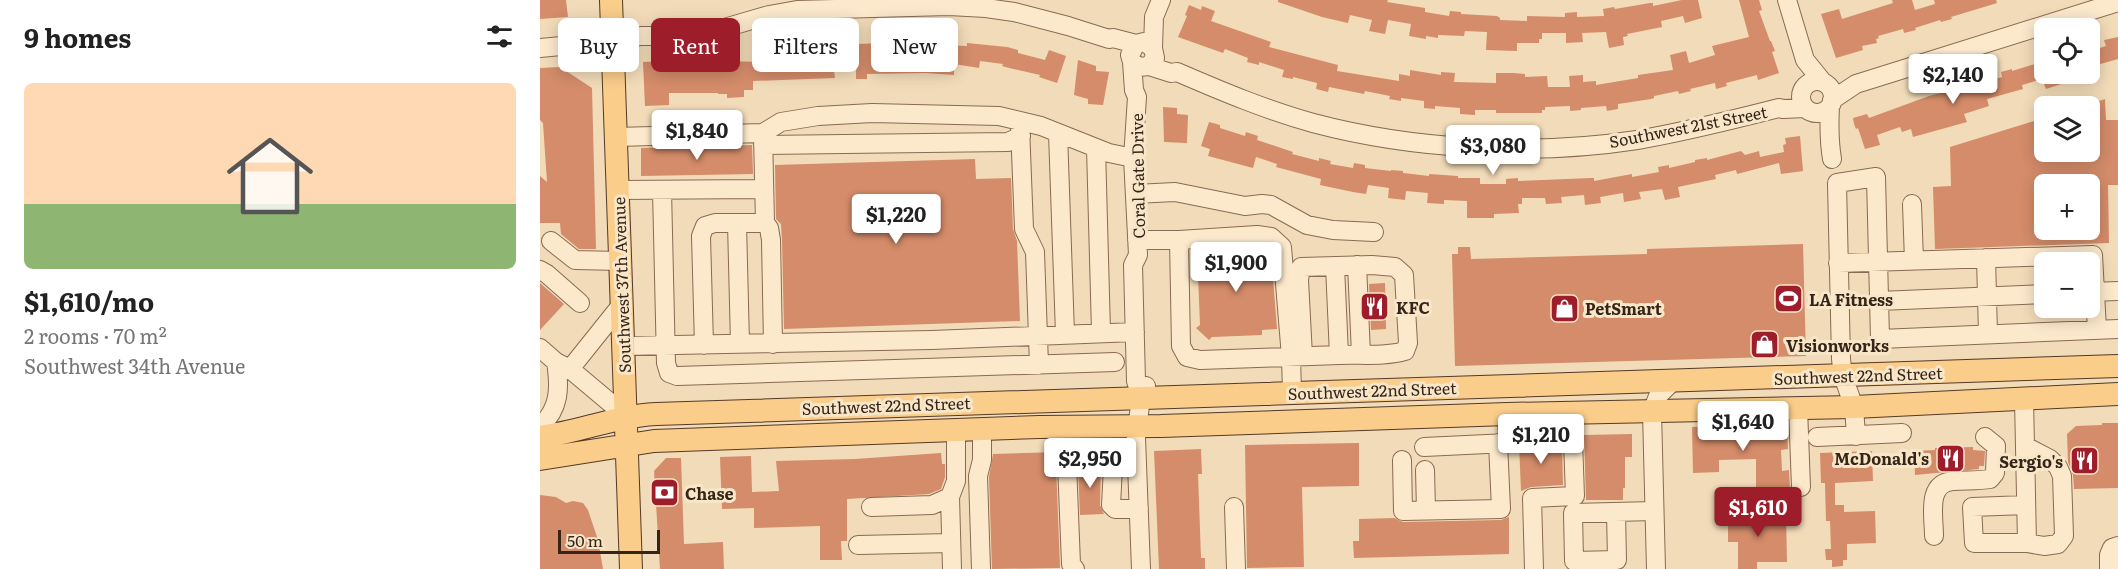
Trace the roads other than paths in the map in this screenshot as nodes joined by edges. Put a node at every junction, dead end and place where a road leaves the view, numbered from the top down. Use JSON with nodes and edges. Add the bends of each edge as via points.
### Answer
{"nodes":[{"id":1,"x":612,"y":0,"type":"edge"},
{"id":2,"x":1161,"y":0,"type":"edge"},
{"id":3,"x":1787,"y":0,"type":"edge"},
{"id":4,"x":2118,"y":2,"type":"edge"},
{"id":5,"x":612,"y":18,"type":"edge"},
{"id":6,"x":740,"y":24,"type":"edge"},
{"id":7,"x":558,"y":46,"type":"edge"},
{"id":8,"x":540,"y":48,"type":"edge"},
{"id":9,"x":1143,"y":55,"type":"junction"},
{"id":10,"x":614,"y":72,"type":"edge"},
{"id":11,"x":1817,"y":96,"type":"junction"},
{"id":12,"x":1021,"y":128,"type":"junction"},
{"id":13,"x":1058,"y":133,"type":"junction"},
{"id":14,"x":616,"y":136,"type":"junction"},
{"id":15,"x":763,"y":139,"type":"junction"},
{"id":16,"x":1096,"y":148,"type":"junction"},
{"id":17,"x":1133,"y":158,"type":"junction"},
{"id":18,"x":1832,"y":159,"type":"dead end"},
{"id":19,"x":763,"y":189,"type":"junction"},
{"id":20,"x":618,"y":190,"type":"junction"},
{"id":21,"x":662,"y":190,"type":"junction"},
{"id":22,"x":1135,"y":194,"type":"junction"},
{"id":23,"x":1912,"y":204,"type":"dead end"},
{"id":24,"x":738,"y":223,"type":"junction"},
{"id":25,"x":765,"y":223,"type":"junction"},
{"id":26,"x":1374,"y":232,"type":"dead end"},
{"id":27,"x":1179,"y":240,"type":"junction"},
{"id":28,"x":551,"y":241,"type":"dead end"},
{"id":29,"x":1138,"y":248,"type":"junction"},
{"id":30,"x":2034,"y":257,"type":"edge"},
{"id":31,"x":1986,"y":258,"type":"junction"},
{"id":32,"x":620,"y":261,"type":"junction"},
{"id":33,"x":1914,"y":261,"type":"junction"},
{"id":34,"x":1878,"y":262,"type":"junction"},
{"id":35,"x":1838,"y":263,"type":"junction"},
{"id":36,"x":1357,"y":265,"type":"junction"},
{"id":37,"x":1335,"y":266,"type":"junction"},
{"id":38,"x":540,"y":270,"type":"edge"},
{"id":39,"x":2118,"y":291,"type":"edge"},
{"id":40,"x":2100,"y":292,"type":"edge"},
{"id":41,"x":2034,"y":294,"type":"edge"},
{"id":42,"x":1986,"y":296,"type":"junction"},
{"id":43,"x":1879,"y":300,"type":"junction"},
{"id":44,"x":580,"y":303,"type":"dead end"},
{"id":45,"x":622,"y":304,"type":"junction"},
{"id":46,"x":2095,"y":318,"type":"edge"},
{"id":47,"x":2118,"y":329,"type":"edge"},
{"id":48,"x":2097,"y":330,"type":"junction"},
{"id":49,"x":1101,"y":332,"type":"junction"},
{"id":50,"x":1135,"y":332,"type":"junction"},
{"id":51,"x":1065,"y":334,"type":"junction"},
{"id":52,"x":1988,"y":334,"type":"junction"},
{"id":53,"x":1037,"y":336,"type":"junction"},
{"id":54,"x":740,"y":344,"type":"junction"},
{"id":55,"x":773,"y":344,"type":"junction"},
{"id":56,"x":704,"y":345,"type":"junction"},
{"id":57,"x":624,"y":346,"type":"junction"},
{"id":58,"x":666,"y":346,"type":"junction"},
{"id":59,"x":540,"y":348,"type":"edge"},
{"id":60,"x":1361,"y":354,"type":"junction"},
{"id":61,"x":1339,"y":355,"type":"junction"},
{"id":62,"x":1297,"y":357,"type":"junction"},
{"id":63,"x":1115,"y":362,"type":"dead end"},
{"id":64,"x":1039,"y":365,"type":"junction"},
{"id":65,"x":563,"y":366,"type":"junction"},
{"id":66,"x":2118,"y":366,"type":"edge"},
{"id":67,"x":1994,"y":371,"type":"junction"},
{"id":68,"x":1843,"y":376,"type":"junction"},
{"id":69,"x":1673,"y":381,"type":"junction"},
{"id":70,"x":1292,"y":392,"type":"junction"},
{"id":71,"x":2118,"y":394,"type":"edge"},
{"id":72,"x":1141,"y":397,"type":"junction"},
{"id":73,"x":2024,"y":399,"type":"junction"},
{"id":74,"x":1987,"y":402,"type":"junction"},
{"id":75,"x":1854,"y":407,"type":"junction"},
{"id":76,"x":1798,"y":408,"type":"junction"},
{"id":77,"x":1652,"y":412,"type":"junction"},
{"id":78,"x":1572,"y":413,"type":"junction"},
{"id":79,"x":1507,"y":414,"type":"junction"},
{"id":80,"x":626,"y":416,"type":"junction"},
{"id":81,"x":1439,"y":416,"type":"junction"},
{"id":82,"x":1137,"y":426,"type":"junction"},
{"id":83,"x":540,"y":427,"type":"edge"},
{"id":84,"x":956,"y":430,"type":"junction"},
{"id":85,"x":982,"y":430,"type":"junction"},
{"id":86,"x":1902,"y":433,"type":"dead end"},
{"id":87,"x":1856,"y":436,"type":"junction"},
{"id":88,"x":540,"y":437,"type":"edge"},
{"id":89,"x":1818,"y":437,"type":"dead end"},
{"id":90,"x":1985,"y":437,"type":"dead end"},
{"id":91,"x":1503,"y":443,"type":"junction"},
{"id":92,"x":627,"y":445,"type":"junction"},
{"id":93,"x":2025,"y":446,"type":"junction"},
{"id":94,"x":1425,"y":458,"type":"junction"},
{"id":95,"x":540,"y":459,"type":"edge"},
{"id":96,"x":1402,"y":460,"type":"dead end"},
{"id":97,"x":1802,"y":487,"type":"dead end"},
{"id":98,"x":950,"y":497,"type":"junction"},
{"id":99,"x":2026,"y":506,"type":"junction"},
{"id":100,"x":871,"y":507,"type":"dead end"},
{"id":101,"x":1234,"y":507,"type":"dead end"},
{"id":102,"x":1139,"y":509,"type":"junction"},
{"id":103,"x":1426,"y":510,"type":"junction"},
{"id":104,"x":1512,"y":510,"type":"dead end"},
{"id":105,"x":1654,"y":511,"type":"junction"},
{"id":106,"x":1616,"y":512,"type":"dead end"},
{"id":107,"x":1934,"y":536,"type":"dead end"},
{"id":108,"x":951,"y":543,"type":"junction"},
{"id":109,"x":2027,"y":543,"type":"junction"},
{"id":110,"x":858,"y":545,"type":"dead end"},
{"id":111,"x":2118,"y":546,"type":"edge"},
{"id":112,"x":631,"y":569,"type":"edge"},
{"id":113,"x":952,"y":569,"type":"edge"},
{"id":114,"x":981,"y":569,"type":"edge"},
{"id":115,"x":1075,"y":569,"type":"edge"},
{"id":116,"x":1136,"y":569,"type":"edge"},
{"id":117,"x":1141,"y":569,"type":"edge"},
{"id":118,"x":1236,"y":569,"type":"edge"},
{"id":119,"x":1534,"y":569,"type":"edge"},
{"id":120,"x":1656,"y":569,"type":"edge"},
{"id":121,"x":2109,"y":569,"type":"edge"}],
"edges":[{"from":1,"to":5,"type":"main road","name":"Southwest 37th Avenue"},
{"from":2,"to":9,"type":"street","via":[[1148,21]]},
{"from":3,"to":11,"type":"street"},
{"from":4,"to":11,"type":"street"},
{"from":6,"to":9,"type":"street","via":[[797,10],[986,8],[1113,38]]},
{"from":7,"to":8,"type":"street"},
{"from":9,"to":11,"type":"street","name":"Southwest 21st Street","via":[[1241,99],[1315,123],[1364,134],[1466,146],[1538,148],[1620,142],[1702,126],[1779,108],[1782,102]]},
{"from":9,"to":17,"type":"street","name":"Coral Gate Drive","via":[[1134,90],[1137,97]]},
{"from":10,"to":14,"type":"main road","name":"Southwest 37th Avenue"},
{"from":11,"to":18,"type":"street","via":[[1822,131],[1828,136]]},
{"from":12,"to":13,"type":"street"},
{"from":12,"to":15,"type":"street","via":[[1008,142]]},
{"from":12,"to":15,"type":"street","via":[[999,116],[872,113],[781,122]]},
{"from":12,"to":53,"type":"street","via":[[1024,229],[1035,252]]},
{"from":13,"to":16,"type":"street"},
{"from":13,"to":51,"type":"street"},
{"from":14,"to":15,"type":"street"},
{"from":14,"to":20,"type":"main road","name":"Southwest 37th Avenue"},
{"from":15,"to":19,"type":"street"},
{"from":16,"to":17,"type":"street"},
{"from":16,"to":49,"type":"street"},
{"from":17,"to":22,"type":"street","name":"Coral Gate Drive"},
{"from":19,"to":21,"type":"street"},
{"from":19,"to":25,"type":"street"},
{"from":20,"to":21,"type":"street"},
{"from":20,"to":32,"type":"main road","name":"Southwest 37th Avenue"},
{"from":21,"to":58,"type":"street"},
{"from":22,"to":26,"type":"street","via":[[1174,192],[1245,206],[1271,205],[1307,225]]},
{"from":22,"to":29,"type":"street","name":"Coral Gate Drive"},
{"from":23,"to":33,"type":"street"},
{"from":24,"to":25,"type":"street"},
{"from":24,"to":54,"type":"street"},
{"from":24,"to":56,"type":"street","via":[[705,226],[701,236]]},
{"from":25,"to":55,"type":"street","via":[[771,240]]},
{"from":27,"to":29,"type":"street"},
{"from":27,"to":62,"type":"street","via":[[1257,235],[1271,237],[1282,247]]},
{"from":27,"to":62,"type":"street","via":[[1181,346],[1187,357]]},
{"from":28,"to":32,"type":"street","via":[[575,260]]},
{"from":29,"to":50,"type":"street","name":"Coral Gate Drive","via":[[1133,265]]},
{"from":29,"to":72,"type":"street","name":"Coral Gate Drive","via":[[1145,265],[1149,381]]},
{"from":30,"to":31,"type":"street"},
{"from":31,"to":33,"type":"street"},
{"from":31,"to":42,"type":"street"},
{"from":32,"to":45,"type":"main road","name":"Southwest 37th Avenue"},
{"from":33,"to":34,"type":"street"},
{"from":34,"to":35,"type":"street"},
{"from":34,"to":35,"type":"street","via":[[1876,177],[1837,183]]},
{"from":34,"to":43,"type":"street"},
{"from":35,"to":68,"type":"street"},
{"from":36,"to":37,"type":"street"},
{"from":36,"to":60,"type":"street"},
{"from":36,"to":60,"type":"street","via":[[1395,267],[1404,275],[1408,343],[1405,351],[1396,354]]},
{"from":37,"to":61,"type":"street"},
{"from":37,"to":62,"type":"street","via":[[1301,267]]},
{"from":38,"to":44,"type":"street"},
{"from":39,"to":40,"type":"street"},
{"from":41,"to":42,"type":"street"},
{"from":42,"to":43,"type":"street"},
{"from":42,"to":52,"type":"street"},
{"from":43,"to":52,"type":"street","via":[[1880,339]]},
{"from":45,"to":57,"type":"main road","name":"Southwest 37th Avenue"},
{"from":45,"to":65,"type":"street"},
{"from":46,"to":48,"type":"street"},
{"from":47,"to":48,"type":"street"},
{"from":48,"to":52,"type":"street"},
{"from":49,"to":50,"type":"street"},
{"from":49,"to":51,"type":"street"},
{"from":50,"to":72,"type":"street","name":"Coral Gate Drive","via":[[1136,381]]},
{"from":51,"to":53,"type":"street"},
{"from":53,"to":55,"type":"street"},
{"from":53,"to":64,"type":"street"},
{"from":54,"to":55,"type":"street"},
{"from":54,"to":56,"type":"street"},
{"from":56,"to":58,"type":"street"},
{"from":57,"to":58,"type":"street"},
{"from":57,"to":80,"type":"main road","name":"Southwest 37th Avenue"},
{"from":58,"to":64,"type":"street","via":[[669,374],[677,376]]},
{"from":59,"to":65,"type":"street"},
{"from":60,"to":61,"type":"street"},
{"from":61,"to":62,"type":"street"},
{"from":62,"to":70,"type":"street"},
{"from":63,"to":64,"type":"street"},
{"from":65,"to":80,"type":"street"},
{"from":65,"to":83,"type":"street","via":[[554,411]]},
{"from":66,"to":67,"type":"main road","name":"Southwest 22nd Street"},
{"from":67,"to":68,"type":"main road","name":"Southwest 22nd Street"},
{"from":67,"to":74,"type":"main road"},
{"from":68,"to":69,"type":"main road","name":"Southwest 22nd Street"},
{"from":68,"to":75,"type":"street"},
{"from":69,"to":70,"type":"main road","name":"Southwest 22nd Street"},
{"from":69,"to":77,"type":"street","via":[[1658,396]]},
{"from":70,"to":72,"type":"main road","name":"Southwest 22nd Street"},
{"from":71,"to":73,"type":"main road","name":"Southwest 22nd Street"},
{"from":72,"to":80,"type":"main road","name":"Southwest 22nd Street"},
{"from":72,"to":82,"type":"street"},
{"from":73,"to":74,"type":"main road","name":"Southwest 22nd Street"},
{"from":73,"to":93,"type":"street"},
{"from":74,"to":75,"type":"main road","name":"Southwest 22nd Street"},
{"from":75,"to":76,"type":"main road","name":"Southwest 22nd Street"},
{"from":75,"to":87,"type":"street"},
{"from":76,"to":77,"type":"main road","name":"Southwest 22nd Street"},
{"from":76,"to":97,"type":"street"},
{"from":77,"to":78,"type":"main road","name":"Southwest 22nd Street"},
{"from":77,"to":105,"type":"street"},
{"from":78,"to":79,"type":"main road","name":"Southwest 22nd Street"},
{"from":78,"to":119,"type":"street","via":[[1575,496],[1532,498]]},
{"from":79,"to":81,"type":"main road","name":"Southwest 22nd Street"},
{"from":79,"to":91,"type":"street"},
{"from":80,"to":88,"type":"main road","name":"Southwest 22nd Street","via":[[591,428]]},
{"from":80,"to":92,"type":"main road","name":"Southwest 37th Avenue"},
{"from":81,"to":82,"type":"main road","name":"Southwest 22nd Street"},
{"from":81,"to":94,"type":"street"},
{"from":82,"to":85,"type":"main road","name":"Southwest 22nd Street"},
{"from":82,"to":102,"type":"street"},
{"from":84,"to":85,"type":"main road","name":"Southwest 22nd Street"},
{"from":84,"to":92,"type":"main road","name":"Southwest 22nd Street"},
{"from":84,"to":98,"type":"street","via":[[956,482]]},
{"from":85,"to":114,"type":"street","via":[[978,476]]},
{"from":86,"to":87,"type":"street"},
{"from":87,"to":89,"type":"street"},
{"from":90,"to":107,"type":"street","via":[[1995,446],[1995,473],[1990,479],[1951,481],[1936,489]]},
{"from":91,"to":94,"type":"street"},
{"from":91,"to":103,"type":"street","via":[[1501,509]]},
{"from":91,"to":104,"type":"street"},
{"from":92,"to":95,"type":"main road","name":"Southwest 22nd Street"},
{"from":92,"to":112,"type":"main road","name":"Southwest 37th Avenue"},
{"from":93,"to":99,"type":"street"},
{"from":93,"to":109,"type":"street","via":[[2050,459],[2062,476],[2064,537],[2058,544]]},
{"from":94,"to":103,"type":"street"},
{"from":96,"to":103,"type":"street","via":[[1403,511]]},
{"from":98,"to":100,"type":"street","via":[[932,505]]},
{"from":98,"to":108,"type":"street"},
{"from":99,"to":109,"type":"street"},
{"from":99,"to":109,"type":"street","via":[[1972,507],[1974,543]]},
{"from":101,"to":118,"type":"street"},
{"from":102,"to":115,"type":"street","via":[[1115,509],[1111,505],[1113,467],[1105,453],[1071,455],[1067,464],[1071,564]]},
{"from":102,"to":117,"type":"street"},
{"from":105,"to":106,"type":"street"},
{"from":105,"to":120,"type":"street"},
{"from":108,"to":110,"type":"street"},
{"from":108,"to":113,"type":"street"},
{"from":111,"to":121,"type":"street","via":[[2110,550]]},
{"from":116,"to":117,"type":"street"}]}
